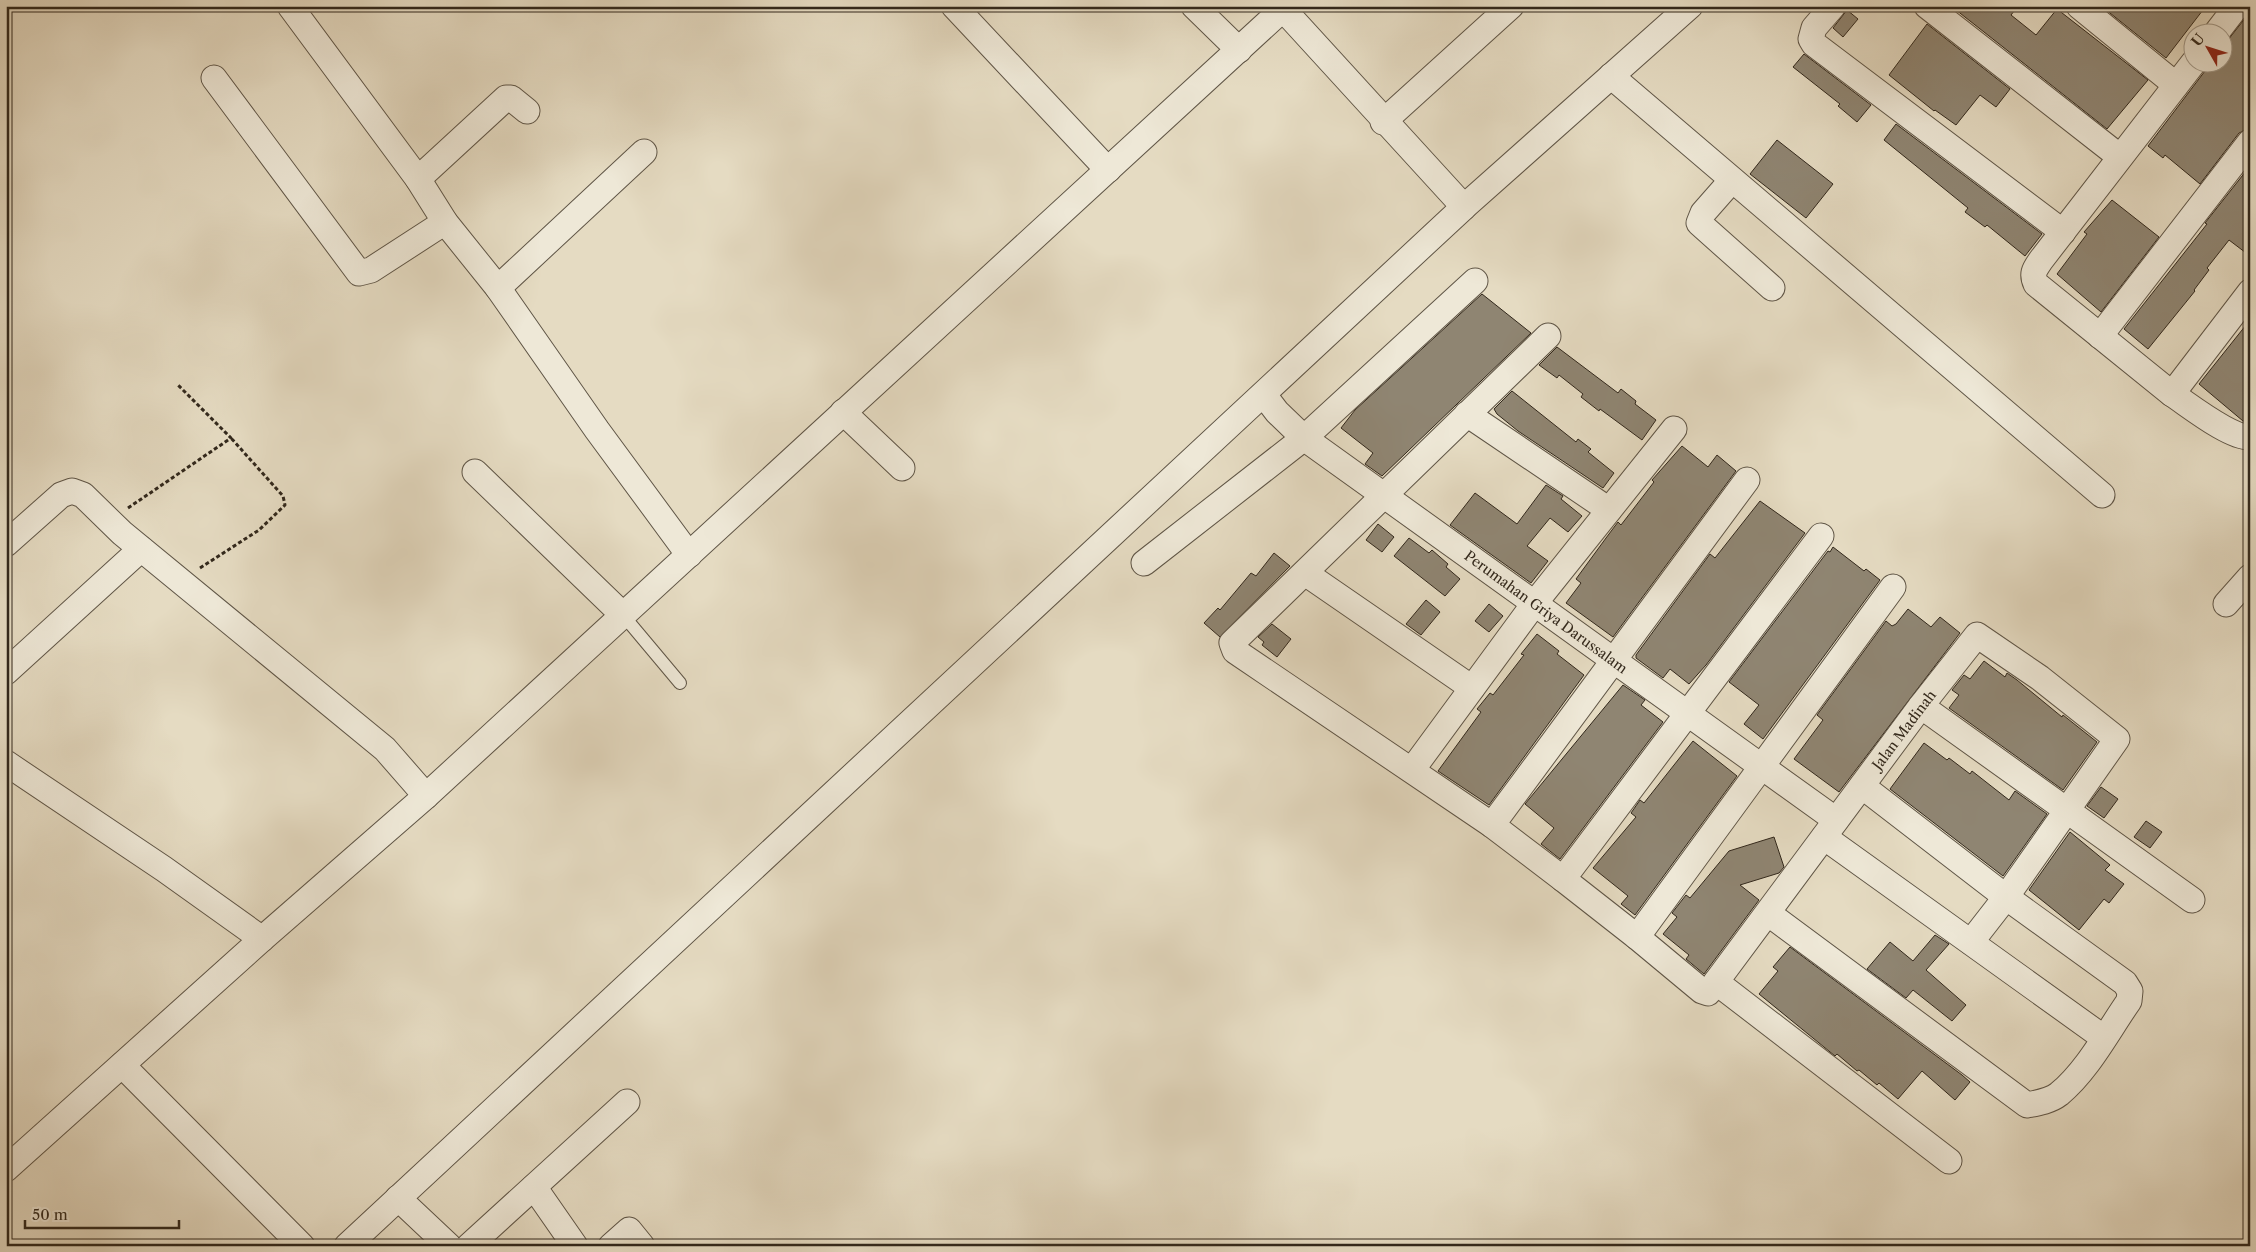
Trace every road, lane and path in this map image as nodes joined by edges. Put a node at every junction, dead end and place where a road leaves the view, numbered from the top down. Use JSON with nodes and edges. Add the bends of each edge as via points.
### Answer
{"nodes":[{"id":1,"x":290,"y":6,"type":"edge"},
{"id":2,"x":954,"y":6,"type":"edge"},
{"id":3,"x":1194,"y":6,"type":"edge"},
{"id":4,"x":1511,"y":6,"type":"edge"},
{"id":5,"x":1690,"y":6,"type":"edge"},
{"id":6,"x":1833,"y":6,"type":"edge"},
{"id":7,"x":1927,"y":6,"type":"edge"},
{"id":8,"x":2079,"y":6,"type":"edge"},
{"id":9,"x":2232,"y":8,"type":"edge"},
{"id":10,"x":1293,"y":18,"type":"edge"},
{"id":11,"x":2223,"y":22,"type":"edge"},
{"id":12,"x":1239,"y":50,"type":"junction"},
{"id":13,"x":2186,"y":72,"type":"edge"},
{"id":14,"x":1611,"y":76,"type":"junction"},
{"id":15,"x":214,"y":78,"type":"dead end"},
{"id":16,"x":2176,"y":86,"type":"junction"},
{"id":17,"x":527,"y":111,"type":"dead end"},
{"id":18,"x":1383,"y":122,"type":"junction"},
{"id":19,"x":2250,"y":142,"type":"edge"},
{"id":20,"x":644,"y":152,"type":"dead end"},
{"id":21,"x":2120,"y":157,"type":"junction"},
{"id":22,"x":1108,"y":170,"type":"junction"},
{"id":23,"x":418,"y":179,"type":"junction"},
{"id":24,"x":1732,"y":180,"type":"junction"},
{"id":25,"x":1464,"y":207,"type":"junction"},
{"id":26,"x":444,"y":222,"type":"junction"},
{"id":27,"x":2063,"y":232,"type":"junction"},
{"id":28,"x":1475,"y":280,"type":"dead end"},
{"id":29,"x":498,"y":288,"type":"junction"},
{"id":30,"x":1772,"y":288,"type":"dead end"},
{"id":31,"x":2250,"y":292,"type":"edge"},
{"id":32,"x":1548,"y":336,"type":"dead end"},
{"id":33,"x":2100,"y":336,"type":"junction"},
{"id":34,"x":177,"y":384,"type":"dead end"},
{"id":35,"x":2172,"y":394,"type":"junction"},
{"id":36,"x":1468,"y":414,"type":"junction"},
{"id":37,"x":1284,"y":418,"type":"junction"},
{"id":38,"x":856,"y":423,"type":"junction"},
{"id":39,"x":1674,"y":429,"type":"dead end"},
{"id":40,"x":2250,"y":437,"type":"edge"},
{"id":41,"x":230,"y":438,"type":"junction"},
{"id":42,"x":902,"y":468,"type":"dead end"},
{"id":43,"x":475,"y":472,"type":"dead end"},
{"id":44,"x":1747,"y":480,"type":"dead end"},
{"id":45,"x":2102,"y":495,"type":"dead end"},
{"id":46,"x":1384,"y":496,"type":"junction"},
{"id":47,"x":1609,"y":510,"type":"junction"},
{"id":48,"x":109,"y":521,"type":"junction"},
{"id":49,"x":1821,"y":536,"type":"dead end"},
{"id":50,"x":6,"y":544,"type":"edge"},
{"id":51,"x":141,"y":549,"type":"junction"},
{"id":52,"x":689,"y":555,"type":"junction"},
{"id":53,"x":1144,"y":563,"type":"dead end"},
{"id":54,"x":1305,"y":572,"type":"junction"},
{"id":55,"x":2250,"y":577,"type":"edge"},
{"id":56,"x":181,"y":581,"type":"junction"},
{"id":57,"x":1893,"y":587,"type":"dead end"},
{"id":58,"x":1534,"y":604,"type":"junction"},
{"id":59,"x":2226,"y":604,"type":"dead end"},
{"id":60,"x":628,"y":621,"type":"junction"},
{"id":61,"x":1615,"y":662,"type":"junction"},
{"id":62,"x":6,"y":672,"type":"edge"},
{"id":63,"x":680,"y":683,"type":"dead end"},
{"id":64,"x":1472,"y":688,"type":"junction"},
{"id":65,"x":1921,"y":706,"type":"junction"},
{"id":66,"x":1688,"y":714,"type":"junction"},
{"id":67,"x":6,"y":763,"type":"edge"},
{"id":68,"x":1761,"y":765,"type":"junction"},
{"id":69,"x":1412,"y":770,"type":"junction"},
{"id":70,"x":1862,"y":786,"type":"junction"},
{"id":71,"x":426,"y":796,"type":"junction"},
{"id":72,"x":2067,"y":809,"type":"junction"},
{"id":73,"x":1492,"y":825,"type":"junction"},
{"id":74,"x":1830,"y":828,"type":"junction"},
{"id":75,"x":1562,"y":879,"type":"junction"},
{"id":76,"x":2006,"y":897,"type":"junction"},
{"id":77,"x":2192,"y":900,"type":"dead end"},
{"id":78,"x":1769,"y":914,"type":"junction"},
{"id":79,"x":1638,"y":937,"type":"junction"},
{"id":80,"x":262,"y":939,"type":"junction"},
{"id":81,"x":1971,"y":942,"type":"junction"},
{"id":82,"x":1716,"y":982,"type":"junction"},
{"id":83,"x":2104,"y":1038,"type":"junction"},
{"id":84,"x":126,"y":1068,"type":"junction"},
{"id":85,"x":627,"y":1102,"type":"dead end"},
{"id":86,"x":1949,"y":1161,"type":"dead end"},
{"id":87,"x":6,"y":1169,"type":"edge"},
{"id":88,"x":534,"y":1187,"type":"junction"},
{"id":89,"x":405,"y":1206,"type":"junction"},
{"id":90,"x":302,"y":1246,"type":"edge"},
{"id":91,"x":347,"y":1246,"type":"edge"},
{"id":92,"x":449,"y":1246,"type":"edge"},
{"id":93,"x":469,"y":1246,"type":"edge"},
{"id":94,"x":575,"y":1246,"type":"edge"},
{"id":95,"x":611,"y":1246,"type":"edge"},
{"id":96,"x":642,"y":1246,"type":"edge"}],
"edges":[{"from":1,"to":23,"type":"street"},
{"from":2,"to":22,"type":"street"},
{"from":3,"to":12,"type":"street"},
{"from":4,"to":18,"type":"street"},
{"from":5,"to":14,"type":"street"},
{"from":6,"to":27,"type":"street","via":[[1814,28],[1811,39],[1814,44]]},
{"from":7,"to":21,"type":"street"},
{"from":8,"to":16,"type":"street"},
{"from":9,"to":11,"type":"street"},
{"from":10,"to":12,"type":"street"},
{"from":10,"to":18,"type":"street"},
{"from":12,"to":22,"type":"street"},
{"from":13,"to":16,"type":"street"},
{"from":14,"to":24,"type":"street"},
{"from":14,"to":25,"type":"street"},
{"from":15,"to":26,"type":"street","via":[[360,273],[371,270]]},
{"from":16,"to":21,"type":"street"},
{"from":17,"to":23,"type":"street","via":[[511,98],[506,98]]},
{"from":18,"to":25,"type":"street"},
{"from":19,"to":33,"type":"street"},
{"from":20,"to":29,"type":"street"},
{"from":21,"to":27,"type":"street"},
{"from":22,"to":38,"type":"street"},
{"from":23,"to":26,"type":"street"},
{"from":24,"to":30,"type":"street","via":[[1698,223]]},
{"from":24,"to":45,"type":"street"},
{"from":25,"to":37,"type":"street"},
{"from":26,"to":29,"type":"street"},
{"from":27,"to":33,"type":"street","via":[[2033,271],[2033,277],[2036,284]]},
{"from":28,"to":37,"type":"street"},
{"from":29,"to":52,"type":"street"},
{"from":31,"to":35,"type":"street"},
{"from":32,"to":36,"type":"street"},
{"from":33,"to":35,"type":"street"},
{"from":34,"to":41,"type":"path"},
{"from":35,"to":40,"type":"street","via":[[2230,431]]},
{"from":36,"to":46,"type":"street"},
{"from":36,"to":47,"type":"street"},
{"from":37,"to":46,"type":"street","name":"Perumahan Griya Darussalam"},
{"from":37,"to":53,"type":"street"},
{"from":37,"to":89,"type":"street"},
{"from":38,"to":42,"type":"street"},
{"from":38,"to":52,"type":"street"},
{"from":39,"to":47,"type":"street"},
{"from":41,"to":48,"type":"path"},
{"from":41,"to":56,"type":"path","via":[[282,496],[285,505],[259,530]]},
{"from":43,"to":60,"type":"street"},
{"from":44,"to":61,"type":"street"},
{"from":46,"to":54,"type":"street"},
{"from":46,"to":58,"type":"street","name":"Perumahan Griya Darussalam"},
{"from":47,"to":58,"type":"street"},
{"from":48,"to":50,"type":"street","via":[[83,495],[72,491],[61,496]]},
{"from":48,"to":51,"type":"street"},
{"from":49,"to":66,"type":"street"},
{"from":51,"to":56,"type":"street"},
{"from":51,"to":62,"type":"street"},
{"from":52,"to":60,"type":"street"},
{"from":54,"to":64,"type":"street"},
{"from":54,"to":69,"type":"street","via":[[1232,643],[1232,649]]},
{"from":55,"to":59,"type":"street"},
{"from":56,"to":71,"type":"street","via":[[385,749]]},
{"from":57,"to":68,"type":"street"},
{"from":58,"to":61,"type":"street","name":"Perumahan Griya Darussalam"},
{"from":58,"to":64,"type":"street"},
{"from":60,"to":63,"type":"lane"},
{"from":60,"to":71,"type":"street"},
{"from":61,"to":66,"type":"street","name":"Perumahan Griya Darussalam"},
{"from":61,"to":73,"type":"street"},
{"from":64,"to":69,"type":"street"},
{"from":65,"to":70,"type":"street","name":"Jalan Madinah"},
{"from":65,"to":72,"type":"street"},
{"from":65,"to":72,"type":"street","name":"Jalan Madinah","via":[[1977,635],[1997,647],[2117,739]]},
{"from":66,"to":68,"type":"street","name":"Perumahan Griya Darussalam"},
{"from":66,"to":75,"type":"street"},
{"from":67,"to":80,"type":"street"},
{"from":68,"to":74,"type":"street","name":"Perumahan Griya Darussalam"},
{"from":68,"to":79,"type":"street"},
{"from":69,"to":73,"type":"street"},
{"from":70,"to":74,"type":"street","name":"Jalan Madinah"},
{"from":70,"to":76,"type":"street"},
{"from":71,"to":80,"type":"street"},
{"from":72,"to":76,"type":"street"},
{"from":72,"to":77,"type":"street"},
{"from":73,"to":75,"type":"street"},
{"from":74,"to":78,"type":"street","name":"Jalan Madinah"},
{"from":74,"to":81,"type":"street","name":"Perumahan Griya Darussalam"},
{"from":75,"to":79,"type":"street"},
{"from":76,"to":81,"type":"street"},
{"from":76,"to":83,"type":"street","via":[[2125,983],[2130,991],[2129,1001]]},
{"from":78,"to":82,"type":"street","name":"Jalan Madinah"},
{"from":78,"to":83,"type":"street","via":[[2027,1105],[2059,1094]]},
{"from":79,"to":82,"type":"street","via":[[1702,991],[1708,993]]},
{"from":80,"to":84,"type":"street"},
{"from":81,"to":83,"type":"street","name":"Perumahan Griya Darussalam"},
{"from":82,"to":86,"type":"street"},
{"from":84,"to":87,"type":"street"},
{"from":84,"to":90,"type":"street"},
{"from":85,"to":88,"type":"street"},
{"from":88,"to":93,"type":"street"},
{"from":88,"to":94,"type":"street"},
{"from":89,"to":91,"type":"street"},
{"from":89,"to":92,"type":"street"},
{"from":95,"to":96,"type":"street","via":[[629,1230]]}]}
